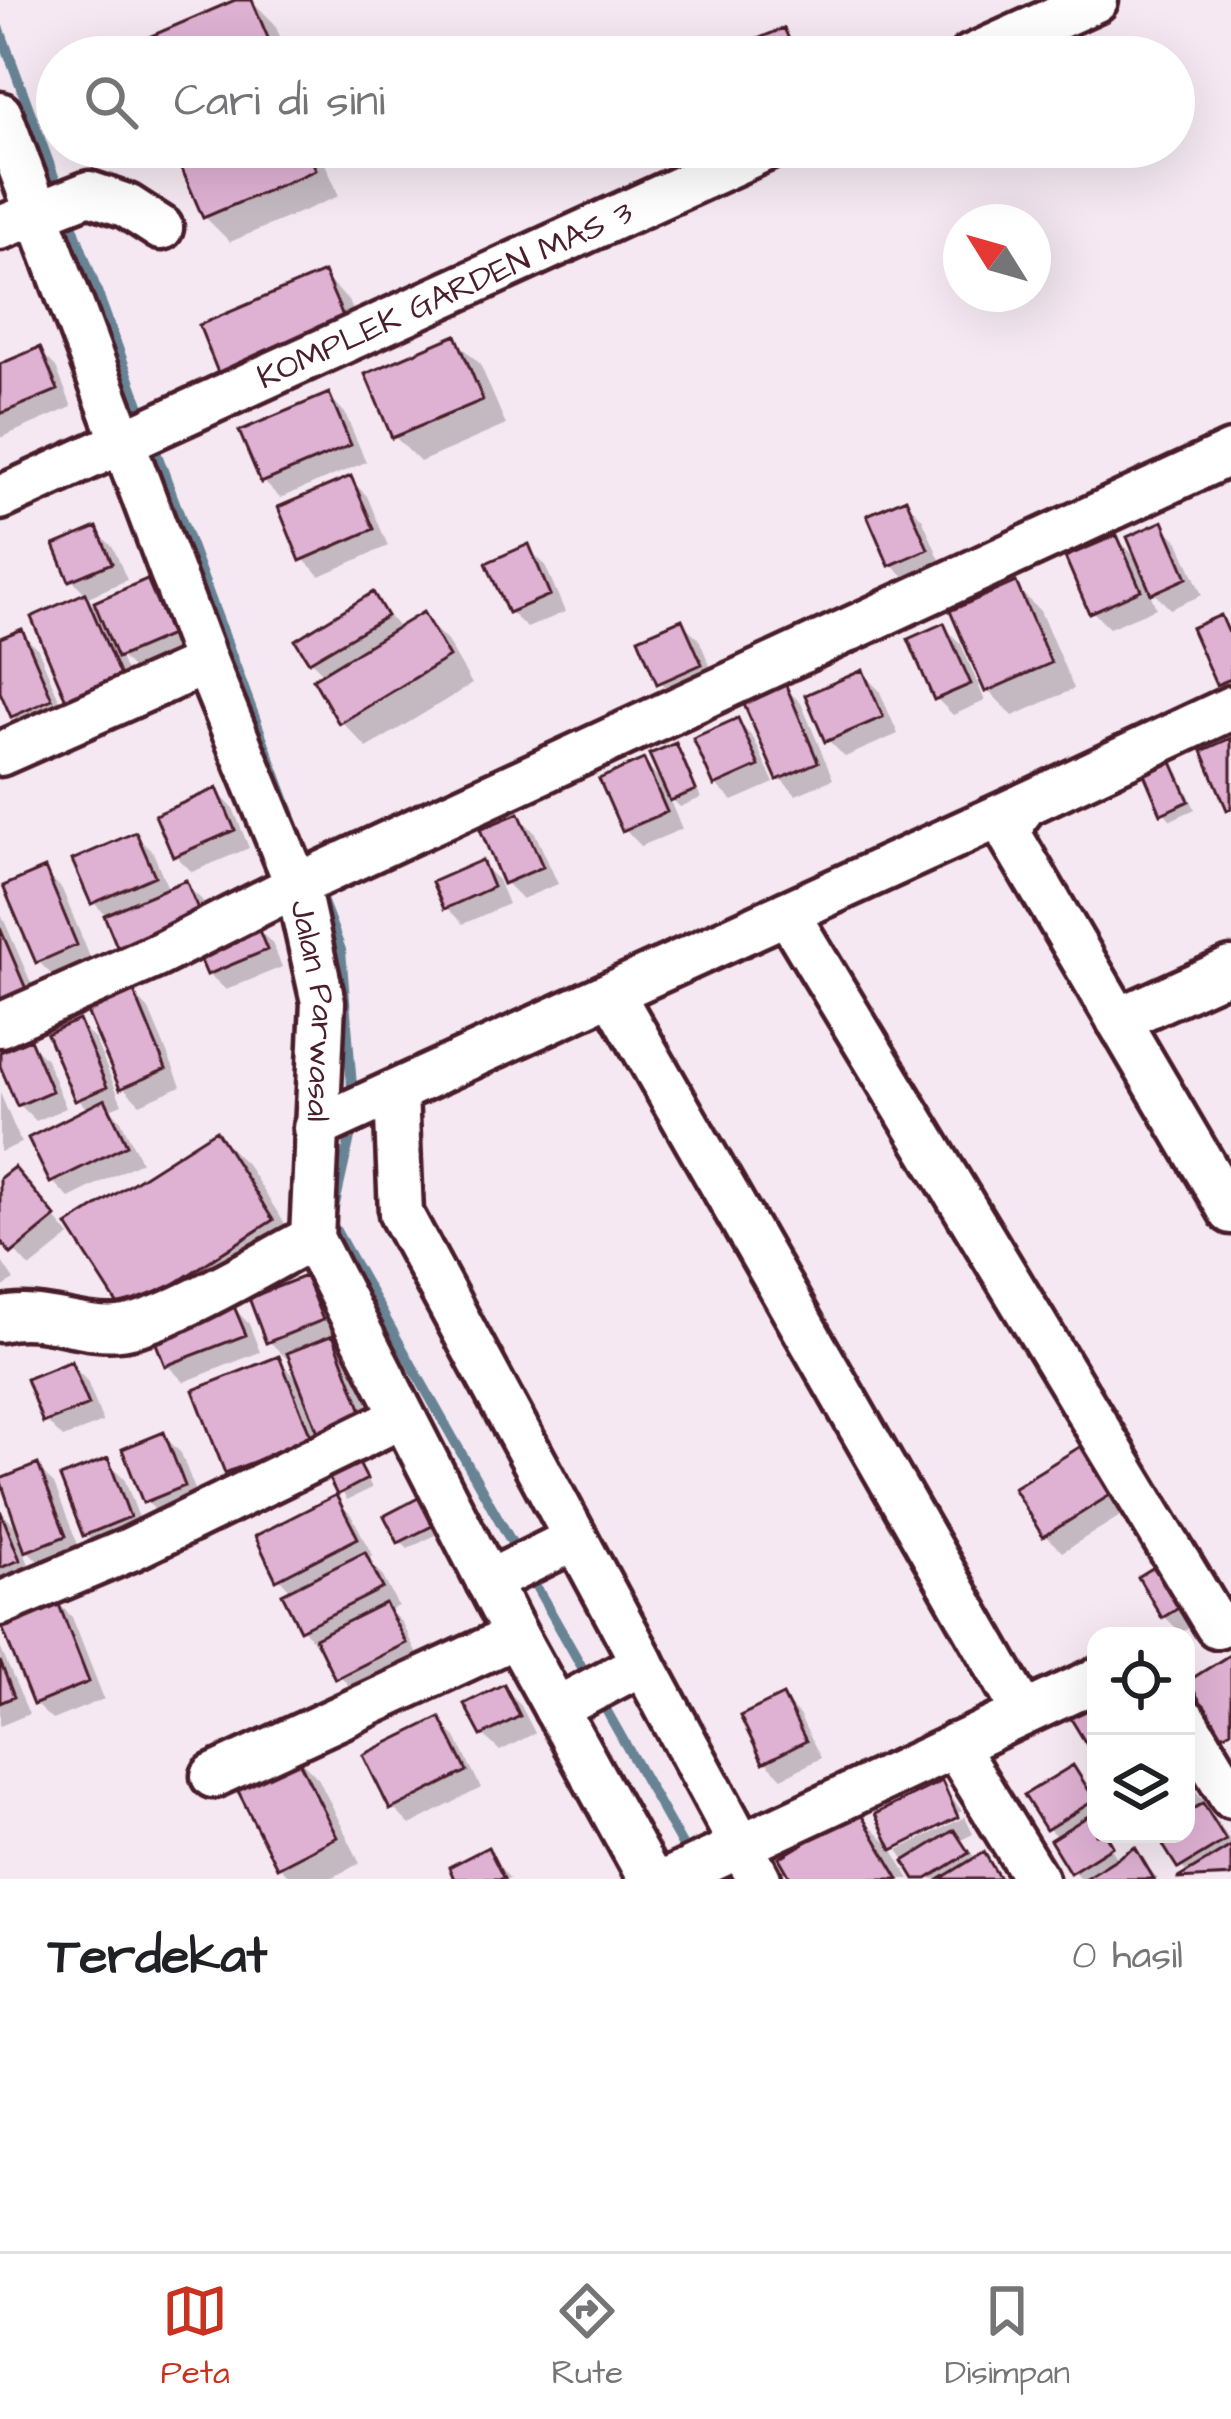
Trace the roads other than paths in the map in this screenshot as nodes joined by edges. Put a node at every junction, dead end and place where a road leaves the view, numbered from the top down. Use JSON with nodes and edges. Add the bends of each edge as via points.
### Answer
{"nodes":[{"id":1,"x":1096,"y":0,"type":"edge"},
{"id":2,"x":1016,"y":36,"type":"edge"},
{"id":3,"x":0,"y":114,"type":"edge"},
{"id":4,"x":724,"y":168,"type":"edge"},
{"id":5,"x":45,"y":210,"type":"edge"},
{"id":6,"x":161,"y":228,"type":"dead end"},
{"id":7,"x":134,"y":440,"type":"junction"},
{"id":8,"x":1231,"y":453,"type":"edge"},
{"id":9,"x":0,"y":498,"type":"edge"},
{"id":10,"x":206,"y":663,"type":"junction"},
{"id":11,"x":1231,"y":708,"type":"edge"},
{"id":12,"x":0,"y":754,"type":"edge"},
{"id":13,"x":1026,"y":804,"type":"junction"},
{"id":14,"x":303,"y":883,"type":"junction"},
{"id":15,"x":788,"y":913,"type":"junction"},
{"id":16,"x":1231,"y":969,"type":"edge"},
{"id":17,"x":612,"y":992,"type":"junction"},
{"id":18,"x":1118,"y":1020,"type":"junction"},
{"id":19,"x":0,"y":1024,"type":"edge"},
{"id":20,"x":396,"y":1091,"type":"junction"},
{"id":21,"x":315,"y":1128,"type":"junction"},
{"id":22,"x":1231,"y":1212,"type":"edge"},
{"id":23,"x":311,"y":1238,"type":"junction"},
{"id":24,"x":0,"y":1320,"type":"edge"},
{"id":25,"x":401,"y":1417,"type":"junction"},
{"id":26,"x":561,"y":1546,"type":"junction"},
{"id":27,"x":498,"y":1577,"type":"junction"},
{"id":28,"x":0,"y":1604,"type":"edge"},
{"id":29,"x":1211,"y":1628,"type":"edge"},
{"id":30,"x":516,"y":1636,"type":"junction"},
{"id":31,"x":1087,"y":1684,"type":"edge"},
{"id":32,"x":598,"y":1687,"type":"junction"},
{"id":33,"x":1024,"y":1713,"type":"junction"},
{"id":34,"x":1194,"y":1735,"type":"edge"},
{"id":35,"x":954,"y":1745,"type":"junction"},
{"id":36,"x":213,"y":1776,"type":"dead end"},
{"id":37,"x":1231,"y":1796,"type":"edge"},
{"id":38,"x":702,"y":1869,"type":"edge"},
{"id":39,"x":1036,"y":1879,"type":"edge"}],
"edges":[{"from":1,"to":2,"type":"street"},
{"from":3,"to":5,"type":"street","name":"Jalan Parwasal"},
{"from":4,"to":7,"type":"street","name":"KOMPLEK GARDEN MAS 3"},
{"from":5,"to":6,"type":"street","via":[[128,206]]},
{"from":5,"to":7,"type":"street","name":"Jalan Parwasal"},
{"from":7,"to":9,"type":"street","name":"KOMPLEK GARDEN MAS 3"},
{"from":7,"to":10,"type":"street","name":"Jalan Parwasal"},
{"from":8,"to":14,"type":"street"},
{"from":10,"to":12,"type":"street"},
{"from":10,"to":14,"type":"street","name":"Jalan Parwasal"},
{"from":11,"to":13,"type":"street"},
{"from":13,"to":15,"type":"street"},
{"from":13,"to":18,"type":"street","via":[[1011,836]]},
{"from":14,"to":19,"type":"street"},
{"from":14,"to":21,"type":"street","name":"Jalan Parwasal","via":[[323,1002]]},
{"from":15,"to":17,"type":"street"},
{"from":15,"to":29,"type":"street"},
{"from":16,"to":18,"type":"street"},
{"from":17,"to":20,"type":"street"},
{"from":17,"to":33,"type":"street"},
{"from":18,"to":22,"type":"street"},
{"from":20,"to":21,"type":"street"},
{"from":20,"to":26,"type":"street","via":[[400,1214]]},
{"from":21,"to":23,"type":"street","name":"Jalan Parwasal"},
{"from":23,"to":24,"type":"street","via":[[148,1322],[117,1329]]},
{"from":23,"to":25,"type":"street","name":"Jalan Parwasal"},
{"from":25,"to":27,"type":"street","name":"Jalan Parwasal"},
{"from":25,"to":28,"type":"street"},
{"from":26,"to":27,"type":"street"},
{"from":26,"to":32,"type":"street"},
{"from":27,"to":30,"type":"street","name":"Jalan Parwasal"},
{"from":30,"to":32,"type":"street","name":"Jalan Parwasal"},
{"from":30,"to":36,"type":"street"},
{"from":31,"to":33,"type":"street"},
{"from":32,"to":38,"type":"street","name":"Jalan Parwasal"},
{"from":32,"to":38,"type":"street"},
{"from":33,"to":35,"type":"street"},
{"from":34,"to":37,"type":"street"},
{"from":35,"to":38,"type":"street"},
{"from":35,"to":39,"type":"street"}]}
